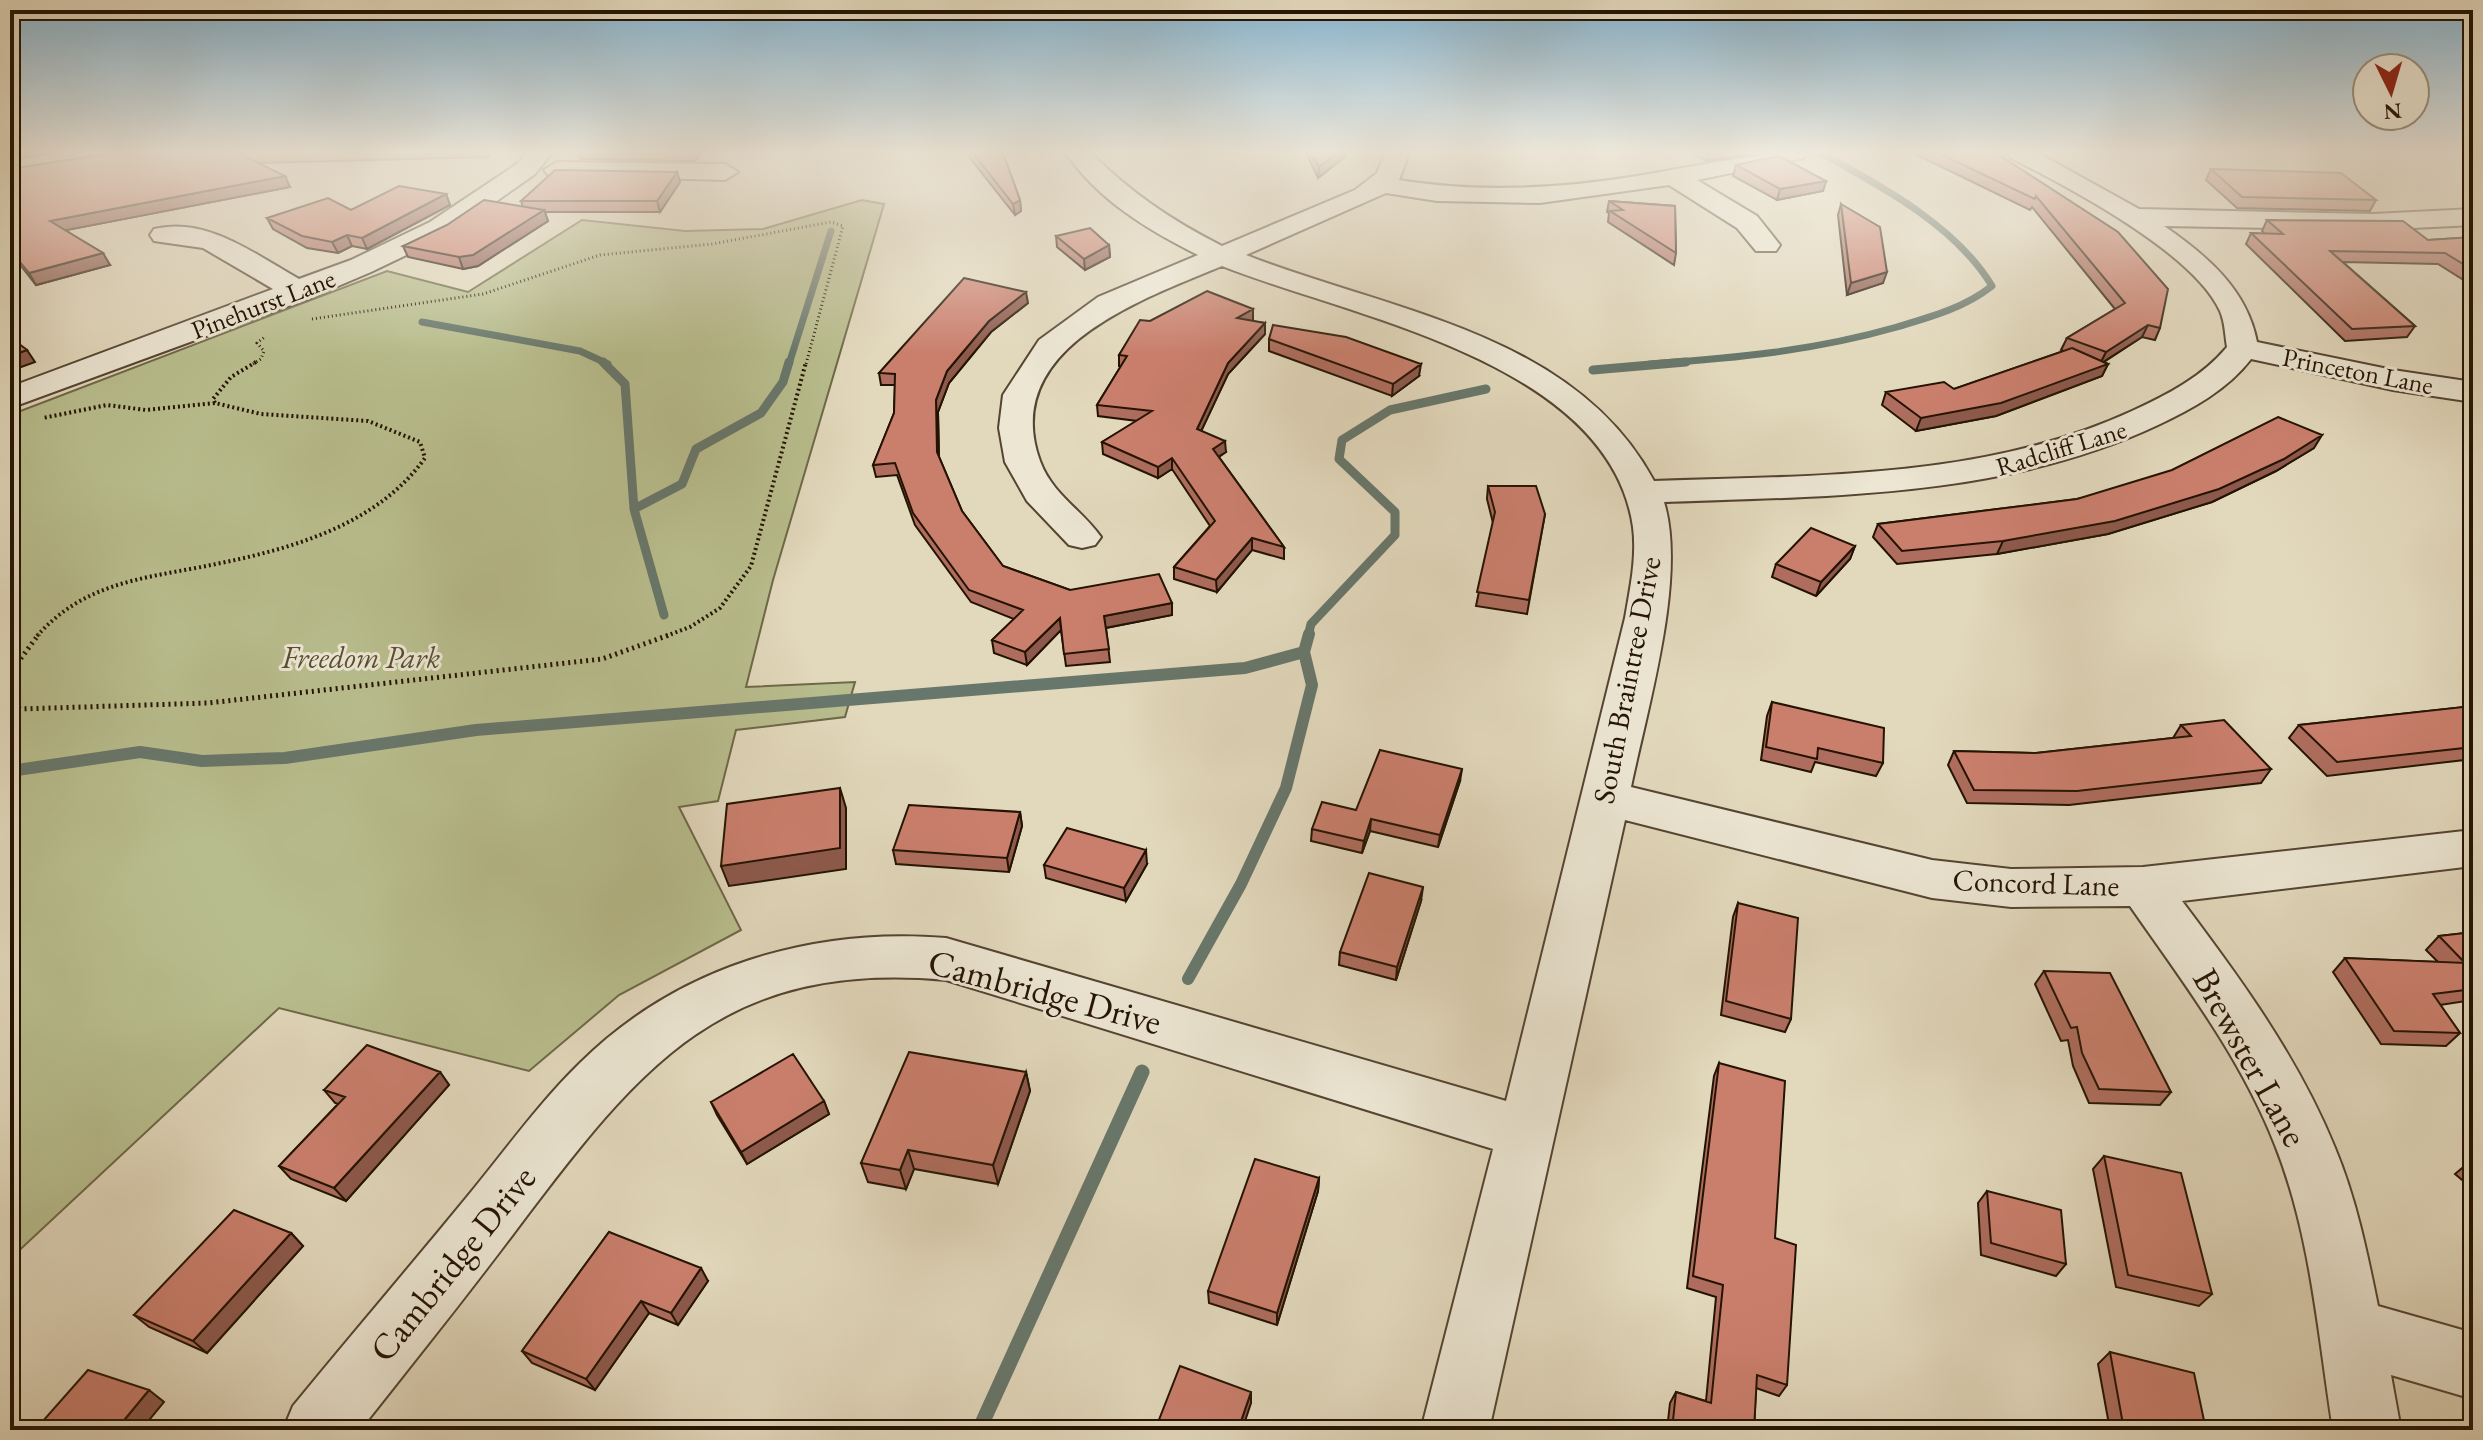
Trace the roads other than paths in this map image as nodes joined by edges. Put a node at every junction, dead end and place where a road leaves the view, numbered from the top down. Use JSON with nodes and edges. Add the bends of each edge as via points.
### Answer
{"nodes":[{"id":1,"x":451,"y":220,"type":"edge"},
{"id":2,"x":1157,"y":220,"type":"edge"},
{"id":3,"x":1300,"y":220,"type":"edge"},
{"id":4,"x":1744,"y":220,"type":"edge"},
{"id":5,"x":2139,"y":220,"type":"edge"},
{"id":6,"x":2287,"y":220,"type":"edge"},
{"id":7,"x":2409,"y":220,"type":"edge"},
{"id":8,"x":164,"y":235,"type":"dead end"},
{"id":9,"x":1766,"y":245,"type":"dead end"},
{"id":10,"x":1220,"y":254,"type":"junction"},
{"id":11,"x":300,"y":292,"type":"junction"},
{"id":12,"x":2243,"y":348,"type":"junction"},
{"id":13,"x":2473,"y":392,"type":"edge"},
{"id":14,"x":10,"y":398,"type":"edge"},
{"id":15,"x":1642,"y":492,"type":"junction"},
{"id":16,"x":1082,"y":537,"type":"dead end"},
{"id":17,"x":1606,"y":798,"type":"junction"},
{"id":18,"x":2473,"y":848,"type":"edge"},
{"id":19,"x":2143,"y":886,"type":"junction"},
{"id":20,"x":1527,"y":1133,"type":"junction"},
{"id":21,"x":2349,"y":1330,"type":"junction"},
{"id":22,"x":2473,"y":1366,"type":"edge"},
{"id":23,"x":317,"y":1430,"type":"edge"},
{"id":24,"x":1455,"y":1430,"type":"edge"},
{"id":25,"x":2367,"y":1430,"type":"edge"}],
"edges":[{"from":1,"to":11,"type":"street","name":"Pinehurst Lane"},
{"from":2,"to":10,"type":"street","name":"South Braintree Drive"},
{"from":3,"to":10,"type":"street"},
{"from":4,"to":9,"type":"street"},
{"from":5,"to":12,"type":"street","via":[[2214,284],[2234,309]]},
{"from":6,"to":7,"type":"street"},
{"from":8,"to":11,"type":"street","via":[[210,240]]},
{"from":10,"to":15,"type":"street","name":"South Braintree Drive","via":[[1299,286],[1453,335],[1504,358],[1580,413],[1622,459]]},
{"from":10,"to":16,"type":"street","via":[[1087,316],[1050,347],[1019,395],[1016,428],[1023,462],[1045,501]]},
{"from":11,"to":14,"type":"street","name":"Pinehurst Lane"},
{"from":12,"to":13,"type":"street","name":"Princeton Lane"},
{"from":12,"to":15,"type":"street","name":"Radcliff Lane","via":[[2193,394],[2128,430],[2039,459],[1980,472]]},
{"from":15,"to":17,"type":"street","name":"South Braintree Drive","via":[[1654,546],[1647,607]]},
{"from":17,"to":19,"type":"street","name":"Concord Lane","via":[[1932,879],[2068,890]]},
{"from":17,"to":20,"type":"street","name":"South Braintree Drive"},
{"from":18,"to":19,"type":"street","name":"Concord Lane"},
{"from":19,"to":21,"type":"street","name":"Brewster Lane","via":[[2236,1017],[2290,1112],[2323,1201]]},
{"from":20,"to":23,"type":"street","name":"Cambridge Drive","via":[[976,966],[874,954],[797,966],[742,984],[694,1008],[652,1033],[602,1078]]},
{"from":20,"to":24,"type":"street","name":"South Braintree Drive"},
{"from":21,"to":22,"type":"street"},
{"from":21,"to":25,"type":"street","name":"Brewster Lane"}]}
